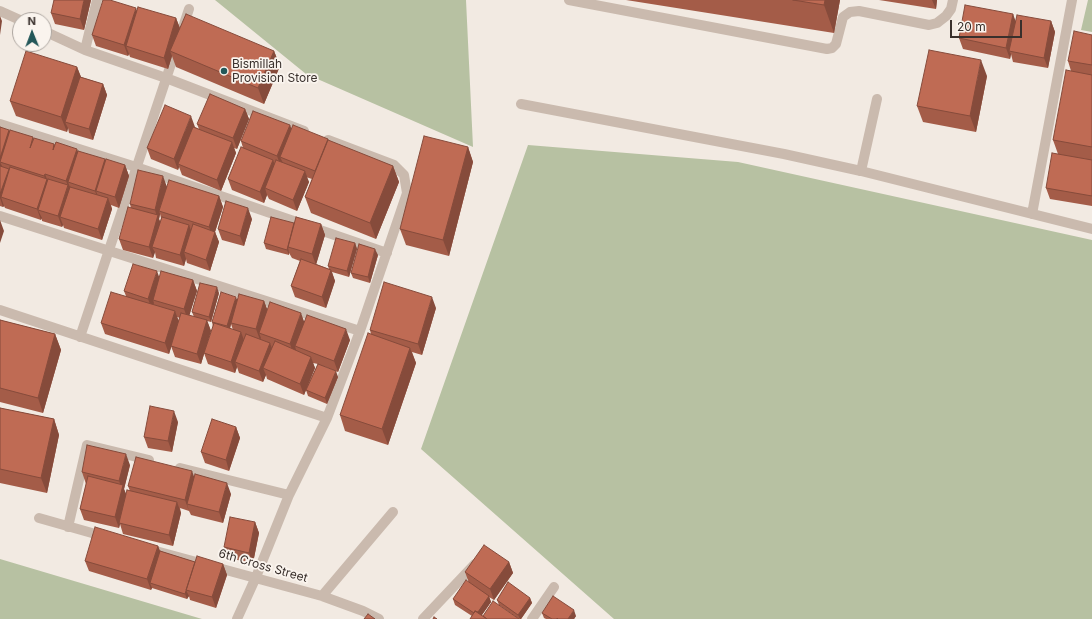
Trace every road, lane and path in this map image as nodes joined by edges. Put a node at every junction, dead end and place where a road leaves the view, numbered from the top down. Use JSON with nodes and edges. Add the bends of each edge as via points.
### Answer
{"nodes":[{"id":1,"x":96,"y":0,"type":"edge"},
{"id":2,"x":569,"y":0,"type":"edge"},
{"id":3,"x":953,"y":0,"type":"edge"},
{"id":4,"x":1072,"y":0,"type":"edge"},
{"id":5,"x":189,"y":9,"type":"dead end"},
{"id":6,"x":0,"y":11,"type":"edge"},
{"id":7,"x":12,"y":16,"type":"edge"},
{"id":8,"x":52,"y":35,"type":"edge"},
{"id":9,"x":85,"y":50,"type":"junction"},
{"id":10,"x":166,"y":78,"type":"junction"},
{"id":11,"x":877,"y":99,"type":"dead end"},
{"id":12,"x":521,"y":104,"type":"dead end"},
{"id":13,"x":0,"y":124,"type":"edge"},
{"id":14,"x":136,"y":167,"type":"junction"},
{"id":15,"x":861,"y":171,"type":"junction"},
{"id":16,"x":1032,"y":214,"type":"junction"},
{"id":17,"x":0,"y":216,"type":"edge"},
{"id":18,"x":1092,"y":229,"type":"edge"},
{"id":19,"x":108,"y":251,"type":"junction"},
{"id":20,"x":387,"y":253,"type":"junction"},
{"id":21,"x":0,"y":310,"type":"edge"},
{"id":22,"x":360,"y":331,"type":"junction"},
{"id":23,"x":80,"y":337,"type":"junction"},
{"id":24,"x":327,"y":418,"type":"junction"},
{"id":25,"x":157,"y":462,"type":"edge"},
{"id":26,"x":172,"y":466,"type":"edge"},
{"id":27,"x":289,"y":495,"type":"junction"},
{"id":28,"x":393,"y":512,"type":"dead end"},
{"id":29,"x":39,"y":518,"type":"dead end"},
{"id":30,"x":68,"y":527,"type":"junction"},
{"id":31,"x":113,"y":539,"type":"edge"},
{"id":32,"x":143,"y":547,"type":"edge"},
{"id":33,"x":477,"y":562,"type":"edge"},
{"id":34,"x":256,"y":577,"type":"junction"},
{"id":35,"x":554,"y":587,"type":"dead end"},
{"id":36,"x":322,"y":596,"type":"junction"},
{"id":37,"x":237,"y":619,"type":"edge"},
{"id":38,"x":379,"y":619,"type":"edge"},
{"id":39,"x":423,"y":619,"type":"edge"},
{"id":40,"x":532,"y":619,"type":"edge"}],
"edges":[{"from":1,"to":9,"type":"street"},
{"from":2,"to":3,"type":"street","via":[[827,49],[836,44],[843,17],[850,12],[859,11],[929,25],[946,16]]},
{"from":4,"to":16,"type":"street"},
{"from":5,"to":10,"type":"street"},
{"from":6,"to":7,"type":"street"},
{"from":8,"to":9,"type":"street"},
{"from":9,"to":10,"type":"street"},
{"from":10,"to":14,"type":"street"},
{"from":10,"to":20,"type":"street","via":[[394,165],[404,175],[407,193]]},
{"from":11,"to":15,"type":"street"},
{"from":12,"to":15,"type":"street"},
{"from":13,"to":14,"type":"street"},
{"from":14,"to":19,"type":"street"},
{"from":14,"to":20,"type":"street"},
{"from":15,"to":16,"type":"street"},
{"from":16,"to":18,"type":"street"},
{"from":17,"to":19,"type":"street"},
{"from":19,"to":22,"type":"street"},
{"from":19,"to":23,"type":"street"},
{"from":20,"to":22,"type":"street"},
{"from":21,"to":23,"type":"street"},
{"from":22,"to":24,"type":"street"},
{"from":23,"to":24,"type":"street"},
{"from":24,"to":27,"type":"street"},
{"from":25,"to":30,"type":"street","via":[[87,445]]},
{"from":26,"to":27,"type":"street"},
{"from":27,"to":34,"type":"street"},
{"from":28,"to":36,"type":"street"},
{"from":29,"to":30,"type":"street"},
{"from":30,"to":31,"type":"street"},
{"from":32,"to":34,"type":"street","name":"6th Cross Street"},
{"from":33,"to":39,"type":"street"},
{"from":34,"to":36,"type":"street","name":"6th Cross Street"},
{"from":34,"to":37,"type":"street"},
{"from":35,"to":40,"type":"street"},
{"from":36,"to":38,"type":"street","name":"6th Cross Street"}]}
